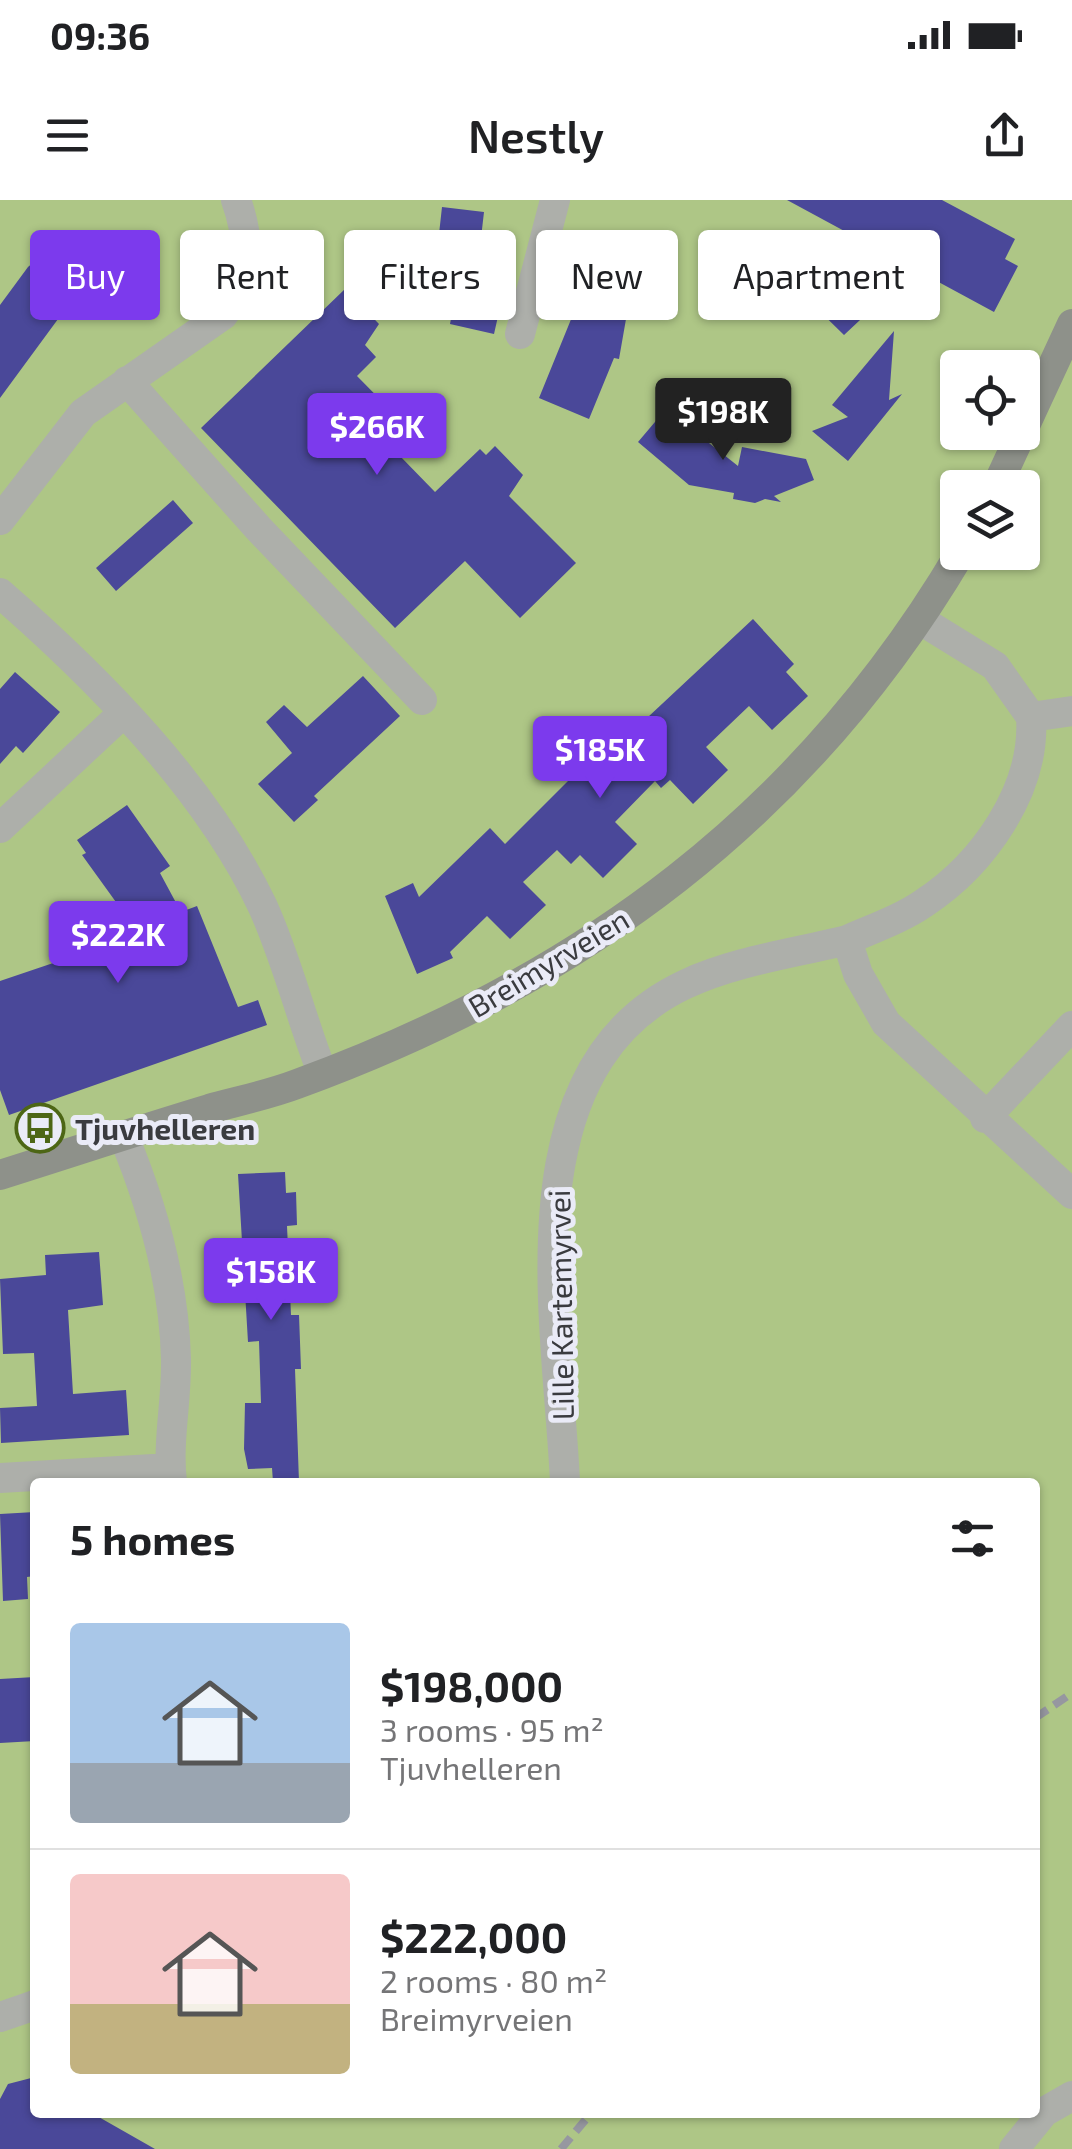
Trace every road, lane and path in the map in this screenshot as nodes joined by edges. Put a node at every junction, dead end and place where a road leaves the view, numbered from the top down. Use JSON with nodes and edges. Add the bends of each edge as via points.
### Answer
{"nodes":[{"id":1,"x":236,"y":200,"type":"edge"},
{"id":2,"x":555,"y":200,"type":"edge"},
{"id":3,"x":1072,"y":324,"type":"edge"},
{"id":4,"x":520,"y":334,"type":"dead end"},
{"id":5,"x":128,"y":381,"type":"junction"},
{"id":6,"x":1004,"y":470,"type":"edge"},
{"id":7,"x":0,"y":520,"type":"edge"},
{"id":8,"x":951,"y":570,"type":"edge"},
{"id":9,"x":0,"y":593,"type":"edge"},
{"id":10,"x":922,"y":621,"type":"junction"},
{"id":11,"x":422,"y":700,"type":"dead end"},
{"id":12,"x":1072,"y":711,"type":"edge"},
{"id":13,"x":122,"y":714,"type":"junction"},
{"id":14,"x":1032,"y":717,"type":"junction"},
{"id":15,"x":3,"y":817,"type":"edge"},
{"id":16,"x":847,"y":940,"type":"junction"},
{"id":17,"x":1072,"y":1026,"type":"edge"},
{"id":18,"x":322,"y":1072,"type":"junction"},
{"id":19,"x":985,"y":1118,"type":"junction"},
{"id":20,"x":123,"y":1135,"type":"junction"},
{"id":21,"x":0,"y":1176,"type":"edge"},
{"id":22,"x":1072,"y":1194,"type":"edge"},
{"id":23,"x":171,"y":1475,"type":"edge"},
{"id":24,"x":0,"y":1478,"type":"edge"},
{"id":25,"x":565,"y":1478,"type":"edge"},
{"id":26,"x":30,"y":2007,"type":"edge"},
{"id":27,"x":0,"y":2017,"type":"edge"},
{"id":28,"x":1072,"y":2096,"type":"edge"},
{"id":29,"x":1040,"y":2117,"type":"edge"},
{"id":30,"x":1039,"y":2118,"type":"edge"},
{"id":31,"x":1014,"y":2149,"type":"edge"}],
"edges":[{"from":1,"to":5,"type":"street","via":[[247,255],[238,296],[223,316]]},
{"from":2,"to":4,"type":"street"},
{"from":3,"to":6,"type":"street"},
{"from":5,"to":7,"type":"street","via":[[68,429]]},
{"from":5,"to":11,"type":"street"},
{"from":8,"to":10,"type":"street","name":"Breimyrveien"},
{"from":9,"to":13,"type":"street"},
{"from":10,"to":14,"type":"street","via":[[996,666]]},
{"from":10,"to":18,"type":"street","name":"Breimyrveien","via":[[782,790],[660,893],[492,999]]},
{"from":12,"to":14,"type":"street"},
{"from":13,"to":15,"type":"street"},
{"from":13,"to":18,"type":"street","via":[[198,801],[249,880]]},
{"from":14,"to":16,"type":"street","name":"Lille Kartemyrvei","via":[[1021,784],[973,860],[920,906]]},
{"from":16,"to":19,"type":"street","via":[[886,1024]]},
{"from":16,"to":25,"type":"street","name":"Lille Kartemyrvei","via":[[684,984],[632,1021],[584,1085],[560,1158],[552,1232]]},
{"from":17,"to":19,"type":"street"},
{"from":18,"to":20,"type":"street","name":"Breimyrveien"},
{"from":19,"to":22,"type":"street"},
{"from":20,"to":21,"type":"street","name":"Breimyrveien"},
{"from":20,"to":23,"type":"street","via":[[149,1201],[171,1294]]},
{"from":23,"to":24,"type":"street"},
{"from":26,"to":27,"type":"street"},
{"from":28,"to":29,"type":"street"},
{"from":30,"to":31,"type":"street"}]}
